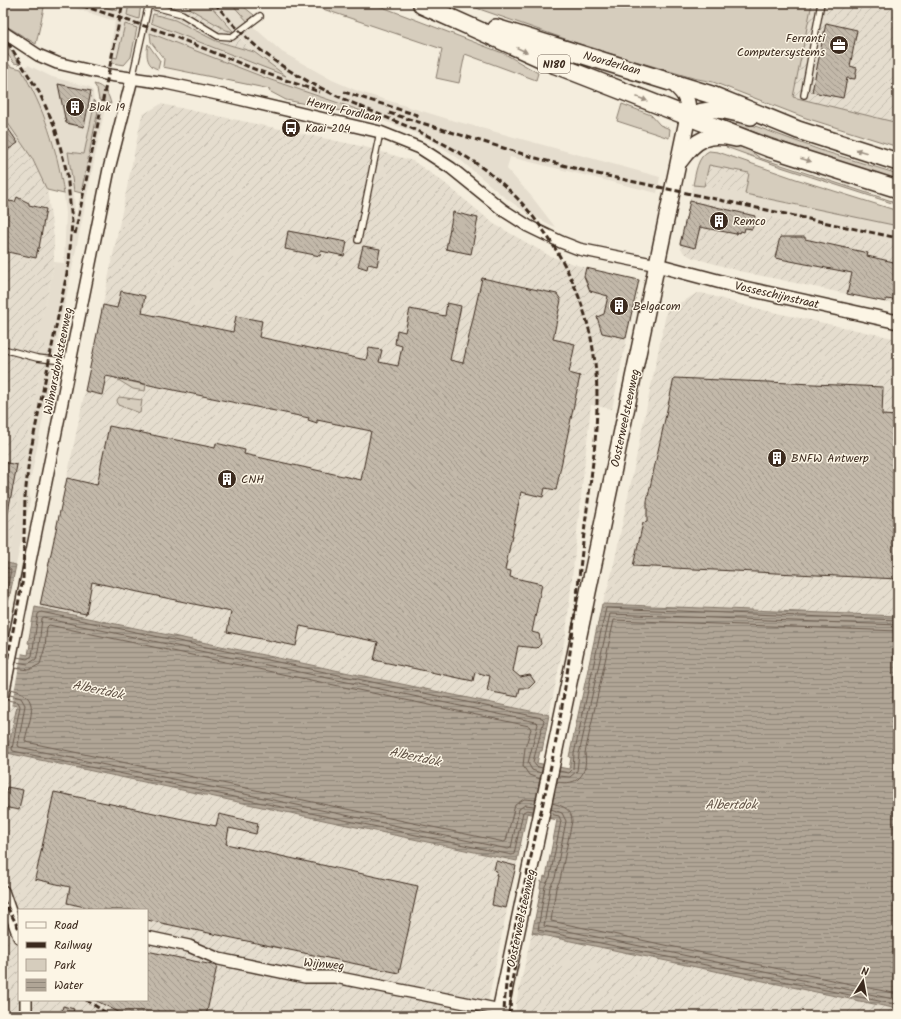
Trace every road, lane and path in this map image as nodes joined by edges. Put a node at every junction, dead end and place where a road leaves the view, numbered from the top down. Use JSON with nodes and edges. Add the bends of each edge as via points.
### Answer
{"nodes":[{"id":1,"x":821,"y":3,"type":"edge"},
{"id":2,"x":148,"y":4,"type":"edge"},
{"id":3,"x":419,"y":4,"type":"edge"},
{"id":4,"x":260,"y":16,"type":"dead end"},
{"id":5,"x":3,"y":32,"type":"edge"},
{"id":6,"x":132,"y":79,"type":"junction"},
{"id":7,"x":669,"y":80,"type":"junction"},
{"id":8,"x":804,"y":95,"type":"dead end"},
{"id":9,"x":688,"y":116,"type":"junction"},
{"id":10,"x":798,"y":130,"type":"junction"},
{"id":11,"x":380,"y":132,"type":"junction"},
{"id":12,"x":769,"y":148,"type":"junction"},
{"id":13,"x":898,"y":162,"type":"edge"},
{"id":14,"x":678,"y":164,"type":"junction"},
{"id":15,"x":898,"y":189,"type":"edge"},
{"id":16,"x":358,"y":240,"type":"dead end"},
{"id":17,"x":657,"y":265,"type":"junction"},
{"id":18,"x":898,"y":322,"type":"edge"},
{"id":19,"x":3,"y":349,"type":"edge"},
{"id":20,"x":71,"y":362,"type":"junction"},
{"id":21,"x":3,"y":695,"type":"edge"},
{"id":22,"x":3,"y":891,"type":"edge"},
{"id":23,"x":16,"y":914,"type":"edge"},
{"id":24,"x":18,"y":929,"type":"edge"},
{"id":25,"x":148,"y":937,"type":"edge"},
{"id":26,"x":26,"y":1001,"type":"edge"},
{"id":27,"x":500,"y":1013,"type":"edge"},
{"id":28,"x":26,"y":1016,"type":"edge"}],
"edges":[{"from":1,"to":8,"type":"lane"},
{"from":2,"to":4,"type":"lane","via":[[182,14],[208,31],[226,37],[232,37]]},
{"from":2,"to":6,"type":"lane"},
{"from":3,"to":7,"type":"main road","name":"Noorderlaan","number":"N180"},
{"from":3,"to":9,"type":"main road","name":"Noorderlaan","number":"N180","one_way":true,"via":[[556,65]]},
{"from":5,"to":6,"type":"street","name":"Henry Fordlaan","via":[[38,55],[57,63]]},
{"from":6,"to":11,"type":"street","name":"Henry Fordlaan","via":[[188,87]]},
{"from":6,"to":20,"type":"street","name":"Wilmarsdonksteenweg","via":[[109,169]]},
{"from":7,"to":9,"type":"main road","name":"Oosterweelsteenweg","via":[[684,94],[688,104]]},
{"from":7,"to":10,"type":"main road","name":"Noorderlaan","number":"N180"},
{"from":9,"to":10,"type":"main road","name":"Noorderlaan","via":[[701,110],[722,110]]},
{"from":9,"to":12,"type":"main road","name":"Noorderlaan","number":"N180"},
{"from":9,"to":14,"type":"main road","name":"Oosterweelsteenweg"},
{"from":13,"to":10,"type":"main road","name":"Noorderlaan","number":"N180","one_way":true},
{"from":11,"to":16,"type":"lane"},
{"from":11,"to":17,"type":"street","name":"Henry Fordlaan","via":[[420,148],[451,168],[503,210],[556,240],[579,249]]},
{"from":12,"to":14,"type":"main road","via":[[728,137],[707,137],[693,145]]},
{"from":12,"to":15,"type":"main road","name":"Noorderlaan","number":"N180","one_way":true},
{"from":14,"to":17,"type":"main road","name":"Oosterweelsteenweg"},
{"from":17,"to":18,"type":"street","name":"Vosseschijnstraat","via":[[744,288]]},
{"from":17,"to":27,"type":"main road","name":"Oosterweelsteenweg"},
{"from":19,"to":20,"type":"lane","via":[[36,358]]},
{"from":20,"to":21,"type":"street","name":"Wilmarsdonksteenweg"},
{"from":22,"to":23,"type":"street"},
{"from":23,"to":24,"type":"street"},
{"from":25,"to":27,"type":"street","name":"Wijnweg","via":[[189,946],[219,959],[274,971],[305,977],[335,977]]},
{"from":26,"to":28,"type":"street"}]}
